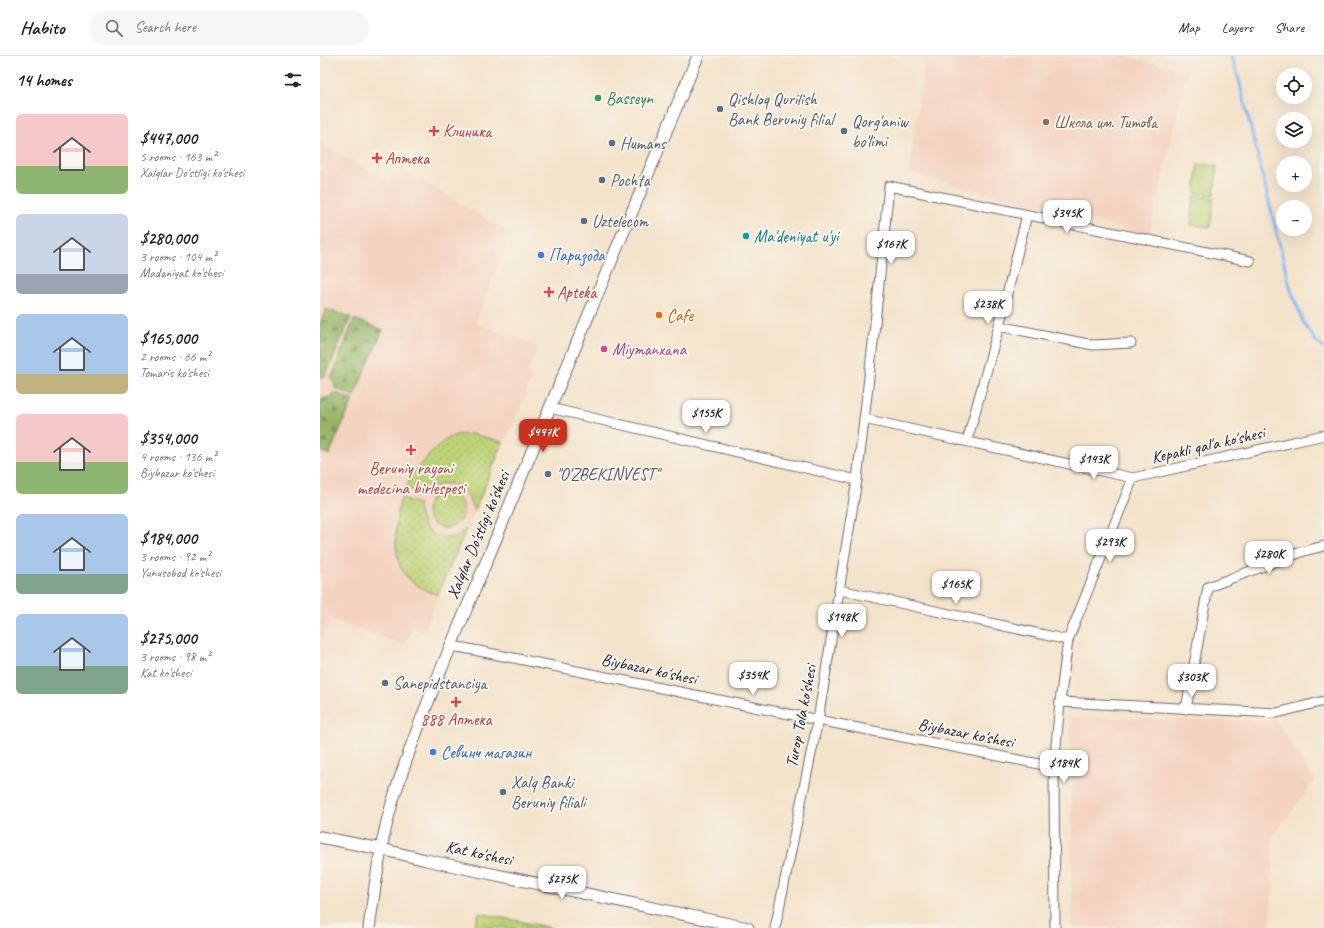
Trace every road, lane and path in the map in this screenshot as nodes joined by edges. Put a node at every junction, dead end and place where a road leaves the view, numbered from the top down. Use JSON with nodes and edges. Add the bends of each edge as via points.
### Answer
{"nodes":[{"id":1,"x":698,"y":56,"type":"edge"},
{"id":2,"x":1027,"y":215,"type":"junction"},
{"id":3,"x":1250,"y":261,"type":"dead end"},
{"id":4,"x":999,"y":326,"type":"junction"},
{"id":5,"x":1131,"y":343,"type":"dead end"},
{"id":6,"x":550,"y":408,"type":"junction"},
{"id":7,"x":864,"y":419,"type":"junction"},
{"id":8,"x":1324,"y":435,"type":"edge"},
{"id":9,"x":967,"y":441,"type":"junction"},
{"id":10,"x":1133,"y":478,"type":"junction"},
{"id":11,"x":857,"y":480,"type":"junction"},
{"id":12,"x":1324,"y":546,"type":"edge"},
{"id":13,"x":840,"y":590,"type":"junction"},
{"id":14,"x":1068,"y":640,"type":"junction"},
{"id":15,"x":450,"y":646,"type":"junction"},
{"id":16,"x":1324,"y":701,"type":"edge"},
{"id":17,"x":1060,"y":702,"type":"junction"},
{"id":18,"x":1186,"y":709,"type":"junction"},
{"id":19,"x":818,"y":720,"type":"junction"},
{"id":20,"x":1054,"y":767,"type":"junction"},
{"id":21,"x":320,"y":837,"type":"edge"},
{"id":22,"x":382,"y":849,"type":"junction"},
{"id":23,"x":369,"y":928,"type":"edge"},
{"id":24,"x":748,"y":928,"type":"edge"},
{"id":25,"x":775,"y":928,"type":"edge"},
{"id":26,"x":1055,"y":928,"type":"edge"}],
"edges":[{"from":1,"to":6,"type":"street","name":"Xalqlar Do'stligi ko'shesi"},
{"from":2,"to":3,"type":"street"},
{"from":2,"to":4,"type":"street"},
{"from":2,"to":7,"type":"street","name":"Turop Tola ko'shesi","via":[[889,186]]},
{"from":4,"to":5,"type":"street","via":[[1093,345]]},
{"from":4,"to":9,"type":"street"},
{"from":6,"to":11,"type":"street"},
{"from":6,"to":15,"type":"street","name":"Xalqlar Do'stligi ko'shesi"},
{"from":7,"to":9,"type":"street","name":"Kepakli qal'a ko'shesi"},
{"from":7,"to":11,"type":"street","name":"Turop Tola ko'shesi"},
{"from":8,"to":10,"type":"street","name":"Kepakli qal'a ko'shesi"},
{"from":9,"to":10,"type":"street","name":"Kepakli qal'a ko'shesi"},
{"from":10,"to":14,"type":"street"},
{"from":11,"to":13,"type":"street","name":"Turop Tola ko'shesi"},
{"from":12,"to":18,"type":"street","via":[[1208,587]]},
{"from":13,"to":14,"type":"street"},
{"from":13,"to":19,"type":"street","name":"Turop Tola ko'shesi"},
{"from":14,"to":17,"type":"street"},
{"from":15,"to":19,"type":"street","name":"Biybazar ko'shesi"},
{"from":15,"to":22,"type":"street","name":"Xalqlar Do'stligi ko'shesi","via":[[414,736],[392,805]]},
{"from":16,"to":18,"type":"street","via":[[1277,713]]},
{"from":17,"to":18,"type":"street"},
{"from":17,"to":20,"type":"street"},
{"from":19,"to":20,"type":"street","name":"Biybazar ko'shesi"},
{"from":19,"to":25,"type":"street","name":"Turop Tola ko'shesi"},
{"from":20,"to":26,"type":"street"},
{"from":21,"to":22,"type":"street","name":"Kat ko'shesi"},
{"from":22,"to":23,"type":"street","name":"Xalqlar Do'stligi ko'shesi"},
{"from":22,"to":24,"type":"street","name":"Kat ko'shesi"}]}
